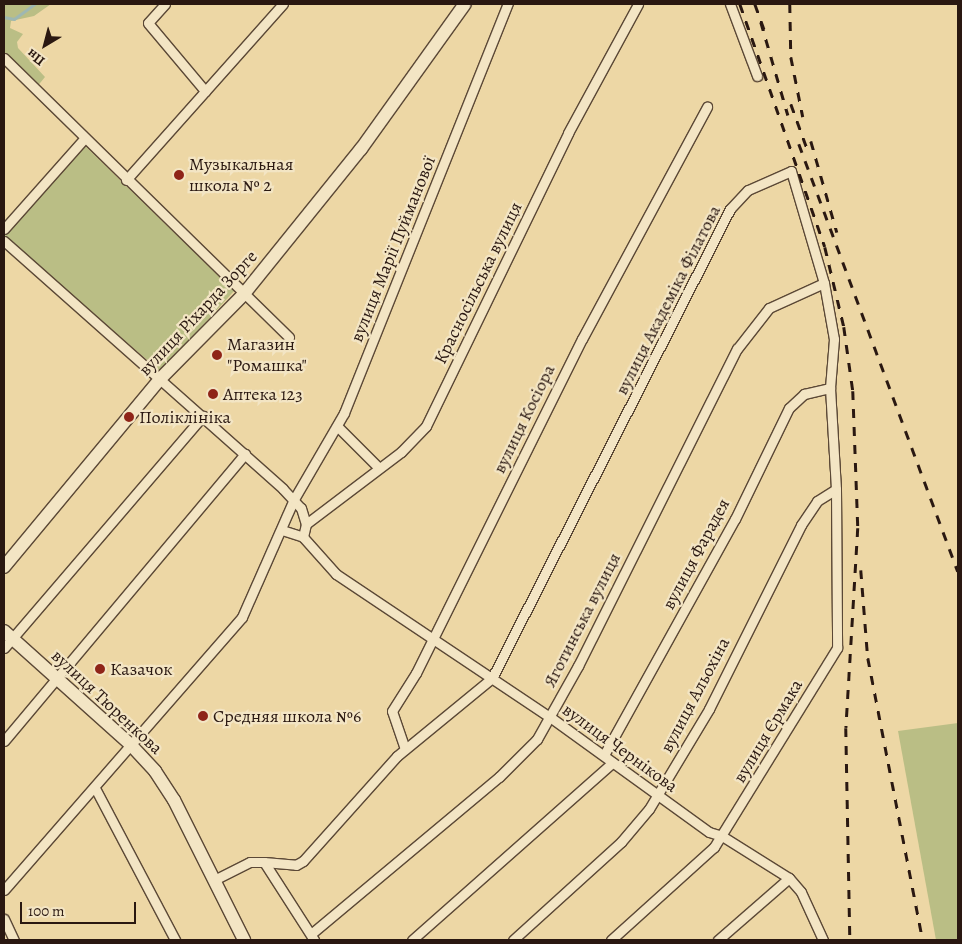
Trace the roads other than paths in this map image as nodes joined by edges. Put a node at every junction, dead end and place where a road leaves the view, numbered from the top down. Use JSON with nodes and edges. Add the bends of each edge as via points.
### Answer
{"nodes":[{"id":1,"x":165,"y":4,"type":"edge"},
{"id":2,"x":283,"y":4,"type":"edge"},
{"id":3,"x":465,"y":4,"type":"edge"},
{"id":4,"x":508,"y":4,"type":"edge"},
{"id":5,"x":638,"y":4,"type":"edge"},
{"id":6,"x":730,"y":4,"type":"edge"},
{"id":7,"x":4,"y":58,"type":"edge"},
{"id":8,"x":756,"y":76,"type":"dead end"},
{"id":9,"x":205,"y":91,"type":"junction"},
{"id":10,"x":708,"y":107,"type":"dead end"},
{"id":11,"x":84,"y":139,"type":"junction"},
{"id":12,"x":126,"y":180,"type":"junction"},
{"id":13,"x":4,"y":229,"type":"edge"},
{"id":14,"x":4,"y":240,"type":"edge"},
{"id":15,"x":824,"y":283,"type":"junction"},
{"id":16,"x":243,"y":294,"type":"junction"},
{"id":17,"x":289,"y":337,"type":"dead end"},
{"id":18,"x":161,"y":378,"type":"junction"},
{"id":19,"x":830,"y":388,"type":"junction"},
{"id":20,"x":203,"y":416,"type":"junction"},
{"id":21,"x":337,"y":426,"type":"junction"},
{"id":22,"x":245,"y":454,"type":"junction"},
{"id":23,"x":378,"y":467,"type":"junction"},
{"id":24,"x":836,"y":489,"type":"junction"},
{"id":25,"x":294,"y":499,"type":"junction"},
{"id":26,"x":306,"y":524,"type":"junction"},
{"id":27,"x":282,"y":530,"type":"junction"},
{"id":28,"x":303,"y":537,"type":"junction"},
{"id":29,"x":4,"y":568,"type":"edge"},
{"id":30,"x":6,"y":639,"type":"edge"},
{"id":31,"x":433,"y":641,"type":"junction"},
{"id":32,"x":54,"y":676,"type":"junction"},
{"id":33,"x":492,"y":678,"type":"junction"},
{"id":34,"x":550,"y":717,"type":"junction"},
{"id":35,"x":4,"y":741,"type":"edge"},
{"id":36,"x":130,"y":744,"type":"junction"},
{"id":37,"x":405,"y":749,"type":"junction"},
{"id":38,"x":604,"y":755,"type":"junction"},
{"id":39,"x":613,"y":762,"type":"junction"},
{"id":40,"x":95,"y":788,"type":"junction"},
{"id":41,"x":658,"y":796,"type":"junction"},
{"id":42,"x":722,"y":836,"type":"junction"},
{"id":43,"x":264,"y":862,"type":"junction"},
{"id":44,"x":789,"y":878,"type":"junction"},
{"id":45,"x":214,"y":880,"type":"junction"},
{"id":46,"x":4,"y":890,"type":"edge"},
{"id":47,"x":4,"y":919,"type":"edge"},
{"id":48,"x":312,"y":937,"type":"edge"},
{"id":49,"x":821,"y":939,"type":"edge"},
{"id":50,"x":14,"y":940,"type":"edge"},
{"id":51,"x":175,"y":940,"type":"edge"},
{"id":52,"x":244,"y":940,"type":"edge"},
{"id":53,"x":412,"y":940,"type":"edge"},
{"id":54,"x":513,"y":940,"type":"edge"},
{"id":55,"x":611,"y":940,"type":"edge"},
{"id":56,"x":718,"y":940,"type":"edge"}],
"edges":[{"from":1,"to":9,"type":"street","via":[[148,23]]},
{"from":2,"to":9,"type":"street"},
{"from":3,"to":16,"type":"street","name":"вулиця Ріхарда Зорге","via":[[361,149]]},
{"from":4,"to":21,"type":"street","name":"вулиця Марії Пуйманової"},
{"from":5,"to":23,"type":"street","name":"Красносільська вулиця","via":[[568,133],[426,426],[415,440]]},
{"from":6,"to":8,"type":"street"},
{"from":7,"to":11,"type":"street"},
{"from":9,"to":12,"type":"street"},
{"from":10,"to":31,"type":"street","name":"вулиця Косіора","via":[[582,339]]},
{"from":11,"to":12,"type":"street"},
{"from":11,"to":13,"type":"street"},
{"from":12,"to":16,"type":"street"},
{"from":14,"to":18,"type":"street"},
{"from":15,"to":19,"type":"street","name":"вулиця Академіка Філатова","via":[[834,339]]},
{"from":15,"to":33,"type":"street","name":"вулиця Академіка Філатова","via":[[791,171],[748,190],[730,209]]},
{"from":15,"to":34,"type":"street","name":"Яготинська вулиця","via":[[769,308],[736,349]]},
{"from":16,"to":17,"type":"street"},
{"from":16,"to":18,"type":"street","name":"вулиця Ріхарда Зорге"},
{"from":18,"to":20,"type":"street"},
{"from":18,"to":29,"type":"street","name":"вулиця Ріхарда Зорге"},
{"from":19,"to":24,"type":"street","name":"вулиця Академіка Філатова"},
{"from":19,"to":38,"type":"street","name":"вулиця Фарадея","via":[[804,394],[789,408],[735,519]]},
{"from":20,"to":22,"type":"street"},
{"from":20,"to":30,"type":"street"},
{"from":21,"to":23,"type":"street"},
{"from":21,"to":25,"type":"street","name":"вулиця Марії Пуйманової"},
{"from":22,"to":25,"type":"street"},
{"from":22,"to":32,"type":"street"},
{"from":23,"to":26,"type":"street","name":"Красносільська вулиця","via":[[342,499]]},
{"from":24,"to":41,"type":"street","name":"вулиця Альохіна","via":[[817,501],[801,525],[709,709]]},
{"from":24,"to":42,"type":"street","name":"вулиця Єрмака","via":[[837,648]]},
{"from":25,"to":26,"type":"street"},
{"from":25,"to":27,"type":"street"},
{"from":26,"to":28,"type":"street"},
{"from":27,"to":28,"type":"street","name":"вулиця Чернікова"},
{"from":27,"to":36,"type":"street","via":[[242,617]]},
{"from":28,"to":31,"type":"street","name":"вулиця Чернікова","via":[[336,574]]},
{"from":30,"to":32,"type":"street","name":"вулиця Тюренкова"},
{"from":31,"to":33,"type":"street","name":"вулиця Чернікова"},
{"from":31,"to":37,"type":"street","name":"вулиця Косіора","via":[[392,711]]},
{"from":32,"to":35,"type":"street"},
{"from":32,"to":36,"type":"street","name":"вулиця Тюренкова"},
{"from":33,"to":34,"type":"street","name":"вулиця Чернікова"},
{"from":33,"to":37,"type":"street"},
{"from":34,"to":38,"type":"street","name":"вулиця Чернікова"},
{"from":34,"to":48,"type":"street","name":"Яготинська вулиця","via":[[537,739],[499,777]]},
{"from":36,"to":40,"type":"street"},
{"from":36,"to":45,"type":"street","name":"вулиця Тюренкова","via":[[174,800]]},
{"from":37,"to":43,"type":"street","via":[[311,853],[296,864]]},
{"from":38,"to":39,"type":"street","name":"вулиця Чернікова"},
{"from":39,"to":41,"type":"street","name":"вулиця Чернікова"},
{"from":39,"to":53,"type":"street"},
{"from":40,"to":46,"type":"street"},
{"from":40,"to":51,"type":"street"},
{"from":41,"to":42,"type":"street","name":"вулиця Чернікова","via":[[708,832]]},
{"from":41,"to":54,"type":"street","name":"вулиця Альохіна","via":[[621,842]]},
{"from":42,"to":44,"type":"street","name":"вулиця Чернікова"},
{"from":42,"to":55,"type":"street","name":"вулиця Єрмака","via":[[705,856]]},
{"from":43,"to":45,"type":"street","via":[[250,862]]},
{"from":43,"to":48,"type":"street"},
{"from":44,"to":49,"type":"street","name":"вулиця Чернікова","via":[[801,892]]},
{"from":44,"to":56,"type":"street"},
{"from":45,"to":52,"type":"street","name":"вулиця Тюренкова"},
{"from":47,"to":50,"type":"street"}]}
